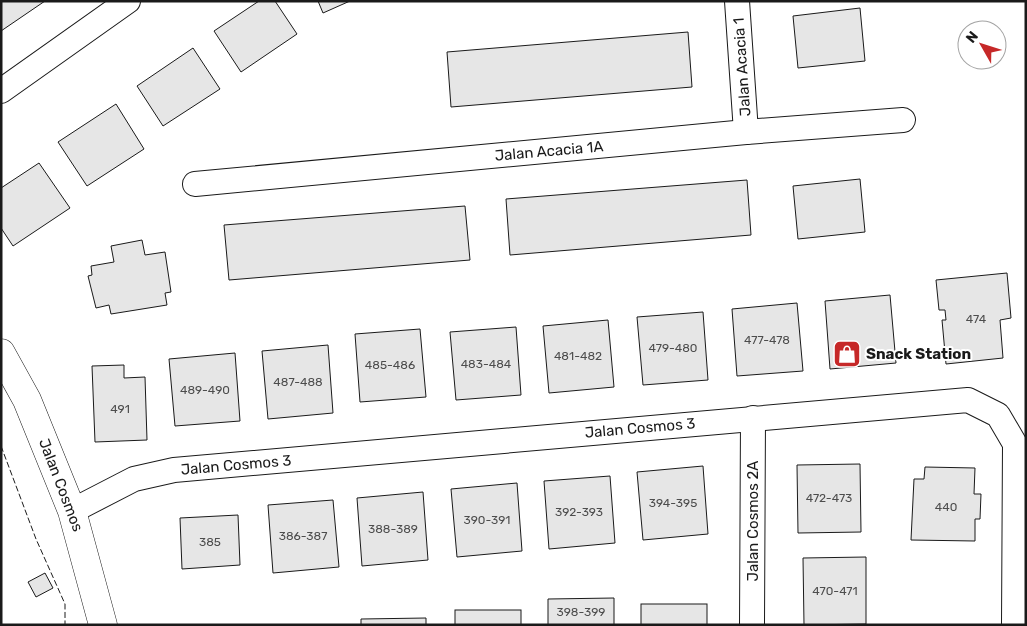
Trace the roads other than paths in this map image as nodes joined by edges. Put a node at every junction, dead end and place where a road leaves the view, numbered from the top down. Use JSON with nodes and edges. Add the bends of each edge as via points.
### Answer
{"nodes":[{"id":1,"x":128,"y":1,"type":"edge"},
{"id":2,"x":737,"y":1,"type":"edge"},
{"id":3,"x":1,"y":91,"type":"edge"},
{"id":4,"x":903,"y":120,"type":"dead end"},
{"id":5,"x":746,"y":132,"type":"junction"},
{"id":6,"x":195,"y":184,"type":"dead end"},
{"id":7,"x":1,"y":352,"type":"edge"},
{"id":8,"x":753,"y":418,"type":"junction"},
{"id":9,"x":72,"y":511,"type":"junction"},
{"id":10,"x":103,"y":625,"type":"edge"},
{"id":11,"x":752,"y":625,"type":"edge"},
{"id":12,"x":1014,"y":625,"type":"edge"}],
"edges":[{"from":1,"to":3,"type":"street"},
{"from":2,"to":5,"type":"street","name":"Jalan Acacia 1"},
{"from":4,"to":5,"type":"street","name":"Jalan Acacia 1A"},
{"from":5,"to":6,"type":"street","name":"Jalan Acacia 1A"},
{"from":7,"to":9,"type":"street","name":"Jalan Cosmos","via":[[27,400]]},
{"from":8,"to":9,"type":"street","name":"Jalan Cosmos 3","via":[[174,470],[134,479]]},
{"from":8,"to":11,"type":"street","name":"Jalan Cosmos 2A"},
{"from":8,"to":12,"type":"street","name":"Jalan Cosmos 3","via":[[968,400],[998,415],[1015,444]]},
{"from":9,"to":10,"type":"street","name":"Jalan Cosmos"}]}
